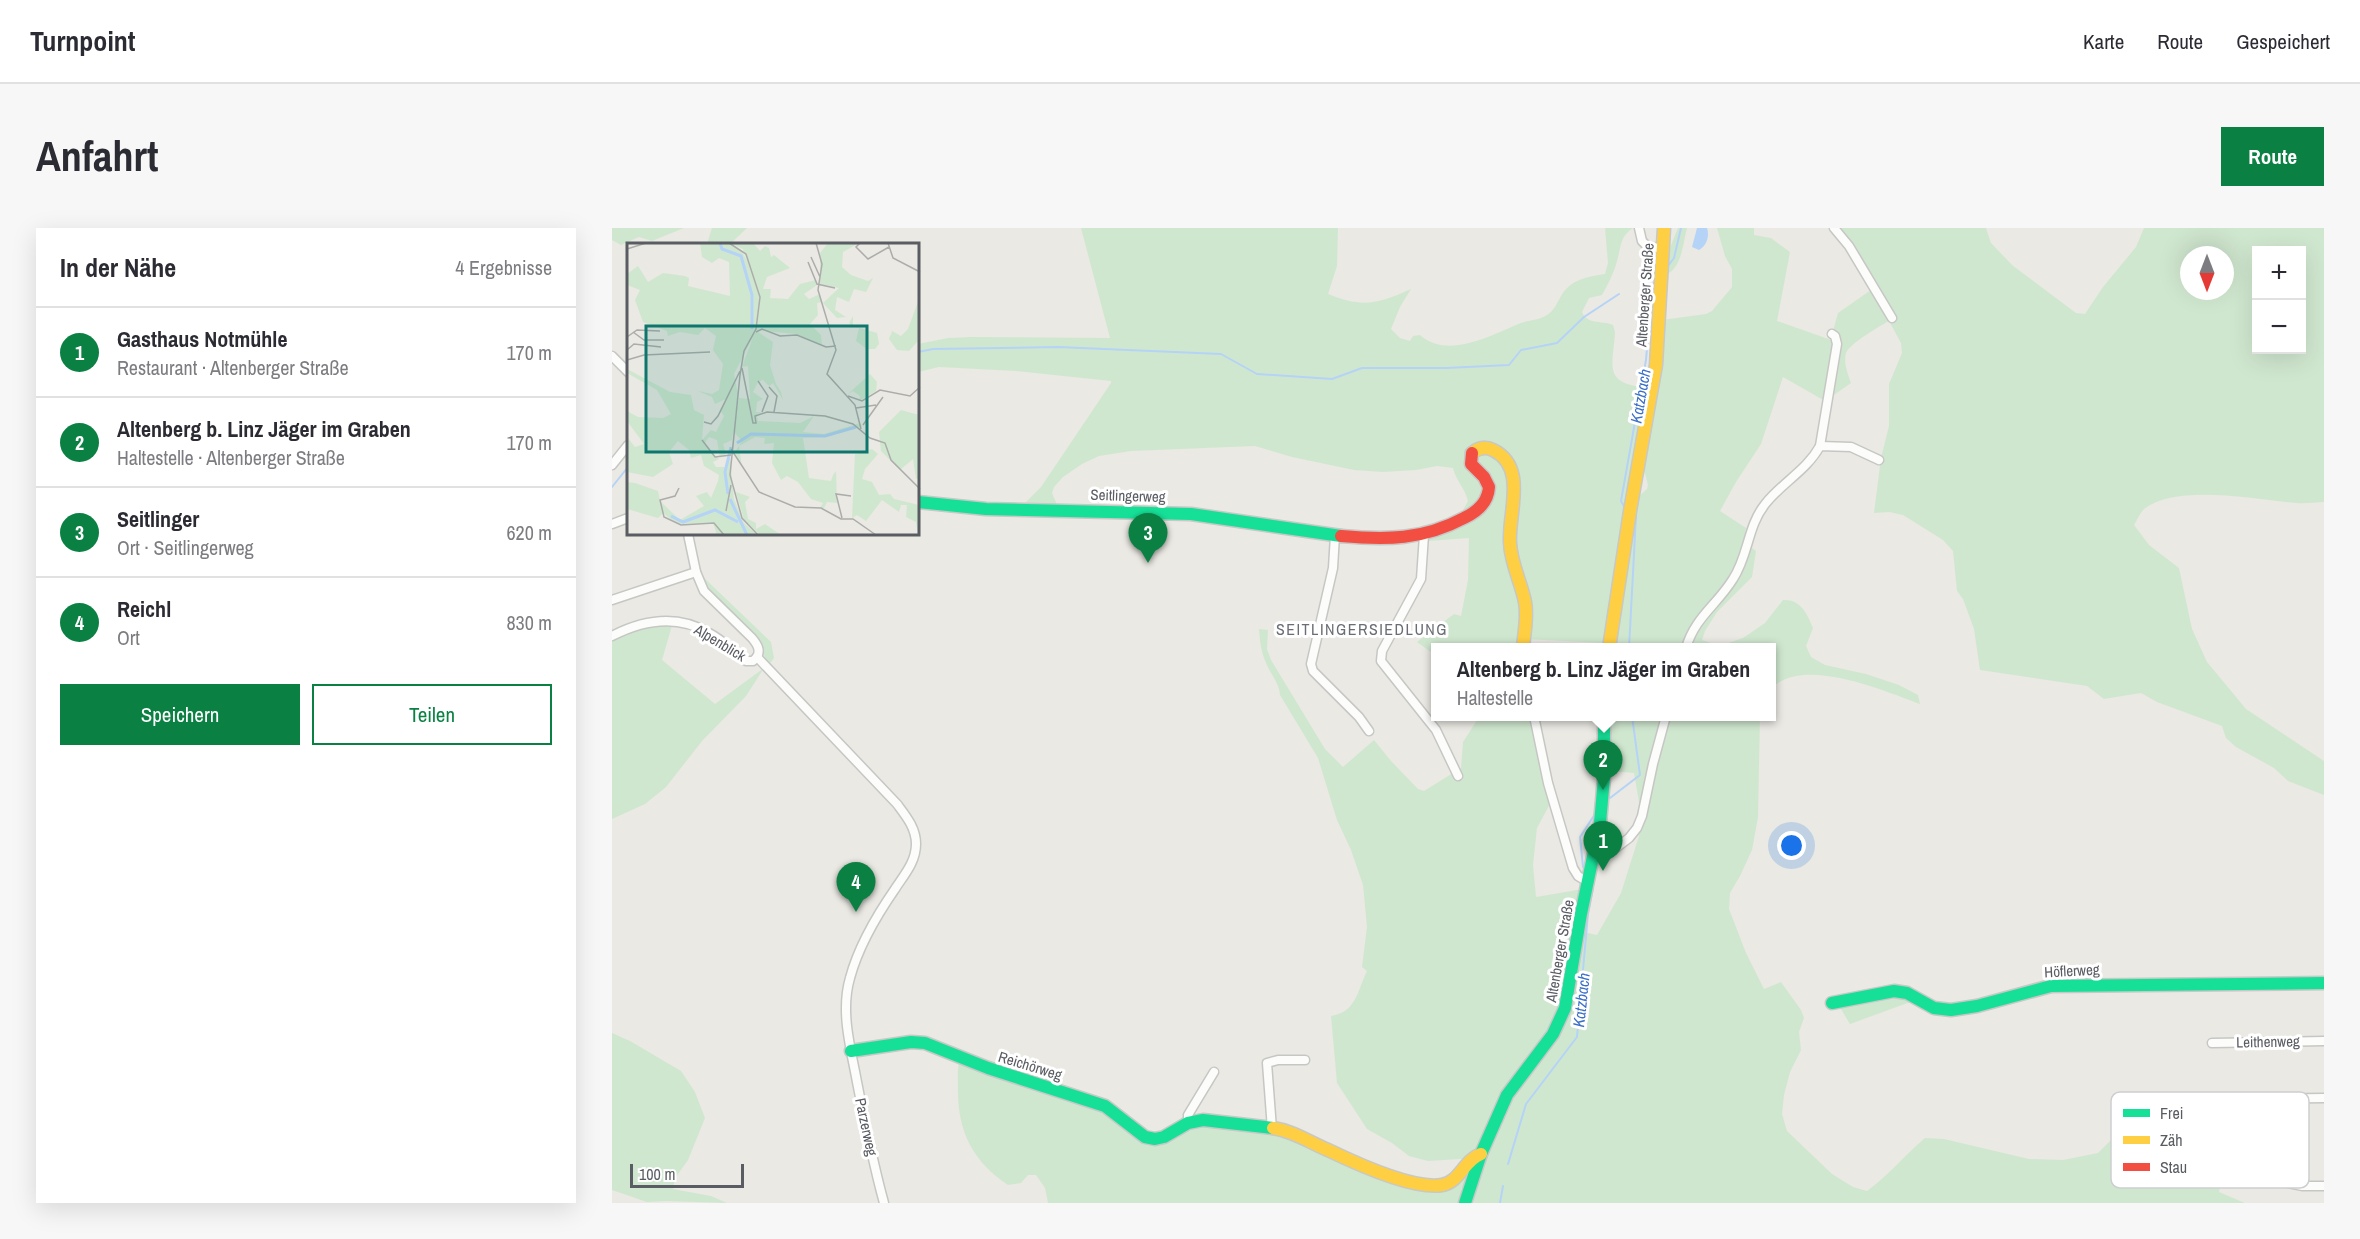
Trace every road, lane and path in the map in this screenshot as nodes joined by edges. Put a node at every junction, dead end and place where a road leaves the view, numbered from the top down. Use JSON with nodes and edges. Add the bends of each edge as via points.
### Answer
{"nodes":[{"id":1,"x":1639,"y":228,"type":"edge"},
{"id":2,"x":1664,"y":228,"type":"edge"},
{"id":3,"x":1834,"y":228,"type":"edge"},
{"id":4,"x":1663,"y":249,"type":"junction"},
{"id":5,"x":1892,"y":318,"type":"dead end"},
{"id":6,"x":1832,"y":334,"type":"dead end"},
{"id":7,"x":612,"y":356,"type":"edge"},
{"id":8,"x":627,"y":371,"type":"edge"},
{"id":9,"x":627,"y":446,"type":"edge"},
{"id":10,"x":1820,"y":446,"type":"junction"},
{"id":11,"x":1879,"y":460,"type":"dead end"},
{"id":12,"x":612,"y":465,"type":"edge"},
{"id":13,"x":920,"y":502,"type":"edge"},
{"id":14,"x":627,"y":518,"type":"edge"},
{"id":15,"x":612,"y":524,"type":"edge"},
{"id":16,"x":1335,"y":535,"type":"junction"},
{"id":17,"x":1424,"y":535,"type":"junction"},
{"id":18,"x":688,"y":536,"type":"edge"},
{"id":19,"x":696,"y":572,"type":"junction"},
{"id":20,"x":612,"y":600,"type":"edge"},
{"id":21,"x":612,"y":636,"type":"edge"},
{"id":22,"x":1523,"y":643,"type":"edge"},
{"id":23,"x":1610,"y":643,"type":"edge"},
{"id":24,"x":1688,"y":643,"type":"edge"},
{"id":25,"x":757,"y":657,"type":"junction"},
{"id":26,"x":1535,"y":721,"type":"edge"},
{"id":27,"x":1604,"y":721,"type":"edge"},
{"id":28,"x":1665,"y":721,"type":"edge"},
{"id":29,"x":1369,"y":731,"type":"dead end"},
{"id":30,"x":1458,"y":776,"type":"dead end"},
{"id":31,"x":1594,"y":859,"type":"junction"},
{"id":32,"x":1588,"y":882,"type":"junction"},
{"id":33,"x":2324,"y":983,"type":"edge"},
{"id":34,"x":1832,"y":1003,"type":"dead end"},
{"id":35,"x":2324,"y":1041,"type":"edge"},
{"id":36,"x":2212,"y":1043,"type":"dead end"},
{"id":37,"x":851,"y":1051,"type":"junction"},
{"id":38,"x":1305,"y":1060,"type":"dead end"},
{"id":39,"x":1214,"y":1072,"type":"dead end"},
{"id":40,"x":2309,"y":1098,"type":"edge"},
{"id":41,"x":2324,"y":1098,"type":"edge"},
{"id":42,"x":1188,"y":1123,"type":"junction"},
{"id":43,"x":1272,"y":1129,"type":"junction"},
{"id":44,"x":1481,"y":1154,"type":"junction"},
{"id":45,"x":884,"y":1203,"type":"edge"},
{"id":46,"x":1465,"y":1203,"type":"edge"}],
"edges":[{"from":1,"to":4,"type":"street","via":[[1647,246]]},
{"from":2,"to":4,"type":"street","name":"Altenberger Straße"},
{"from":3,"to":5,"type":"street"},
{"from":4,"to":23,"type":"street","name":"Altenberger Straße","via":[[1654,374]]},
{"from":6,"to":10,"type":"street","via":[[1837,344]]},
{"from":7,"to":8,"type":"street"},
{"from":9,"to":12,"type":"street"},
{"from":10,"to":11,"type":"street","via":[[1851,447]]},
{"from":10,"to":24,"type":"street","via":[[1807,465],[1764,506],[1750,531],[1733,579],[1694,626]]},
{"from":13,"to":16,"type":"street","name":"Seitlingerweg","via":[[1202,514]]},
{"from":14,"to":15,"type":"street"},
{"from":16,"to":17,"type":"street","name":"Seitlingerweg","via":[[1387,539]]},
{"from":16,"to":29,"type":"street","via":[[1333,568],[1311,664],[1313,671]]},
{"from":17,"to":22,"type":"street","name":"Seitlingerweg","via":[[1470,516],[1488,496],[1486,479],[1471,464],[1473,452],[1484,447],[1503,456],[1514,486],[1510,542],[1525,603]]},
{"from":17,"to":30,"type":"street","via":[[1421,579],[1382,651],[1381,661],[1436,730]]},
{"from":18,"to":19,"type":"street","name":"Alpenblick"},
{"from":19,"to":20,"type":"street"},
{"from":19,"to":25,"type":"street","name":"Alpenblick","via":[[710,598],[758,646]]},
{"from":21,"to":25,"type":"street","name":"Alpenblick","via":[[647,623],[678,621],[708,632],[746,661]]},
{"from":25,"to":37,"type":"street","name":"Parzerweg","via":[[897,804],[916,836],[910,867],[855,962],[846,1005]]},
{"from":26,"to":32,"type":"street","via":[[1573,868]]},
{"from":27,"to":31,"type":"street","name":"Altenberger Straße","via":[[1604,790]]},
{"from":28,"to":31,"type":"street","via":[[1637,828],[1608,854]]},
{"from":31,"to":32,"type":"street","name":"Altenberger Straße"},
{"from":32,"to":44,"type":"street","name":"Altenberger Straße","via":[[1565,1008],[1552,1034],[1508,1095]]},
{"from":33,"to":34,"type":"street","name":"Höflerweg","via":[[2051,986],[1951,1010],[1925,1006],[1899,990]]},
{"from":35,"to":36,"type":"street","name":"Leithenweg"},
{"from":37,"to":42,"type":"street","name":"Reichörweg","via":[[925,1043],[1105,1106],[1145,1137],[1164,1137]]},
{"from":37,"to":45,"type":"street","name":"Parzerweg"},
{"from":38,"to":43,"type":"street","via":[[1267,1063]]},
{"from":39,"to":42,"type":"street","via":[[1188,1115]]},
{"from":40,"to":41,"type":"street"},
{"from":42,"to":43,"type":"street","name":"Reichörweg","via":[[1212,1120]]},
{"from":43,"to":44,"type":"street","name":"Reichörweg","via":[[1296,1134],[1355,1162],[1428,1186],[1449,1184],[1475,1155]]},
{"from":44,"to":46,"type":"street","name":"Altenberger Straße"}]}
